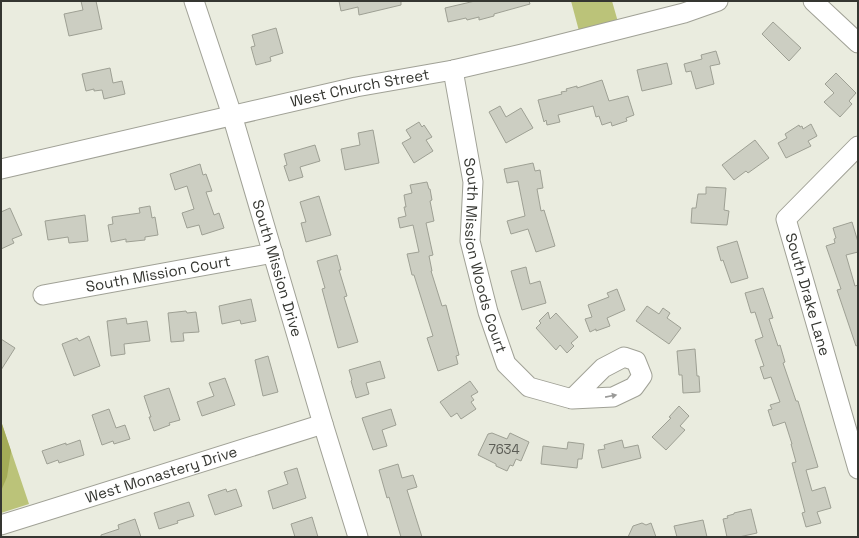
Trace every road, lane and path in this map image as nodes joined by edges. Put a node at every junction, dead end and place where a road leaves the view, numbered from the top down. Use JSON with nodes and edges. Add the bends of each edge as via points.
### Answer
{"nodes":[{"id":1,"x":194,"y":1,"type":"edge"},
{"id":2,"x":718,"y":1,"type":"edge"},
{"id":3,"x":813,"y":1,"type":"edge"},
{"id":4,"x":858,"y":43,"type":"edge"},
{"id":5,"x":453,"y":70,"type":"junction"},
{"id":6,"x":232,"y":115,"type":"junction"},
{"id":7,"x":858,"y":146,"type":"edge"},
{"id":8,"x":1,"y":169,"type":"edge"},
{"id":9,"x":273,"y":253,"type":"junction"},
{"id":10,"x":43,"y":295,"type":"dead end"},
{"id":11,"x":572,"y":399,"type":"dead end"},
{"id":12,"x":322,"y":424,"type":"junction"},
{"id":13,"x":858,"y":468,"type":"edge"},
{"id":14,"x":1,"y":525,"type":"edge"},
{"id":15,"x":358,"y":537,"type":"edge"}],
"edges":[{"from":1,"to":6,"type":"street","name":"South Mission Drive"},
{"from":2,"to":5,"type":"street","name":"West Church Street","via":[[684,13]]},
{"from":3,"to":4,"type":"street"},
{"from":5,"to":6,"type":"street","name":"West Church Street","via":[[356,87]]},
{"from":5,"to":11,"type":"street","name":"South Mission Woods Court","via":[[472,182],[470,242],[488,312],[506,364],[529,387]]},
{"from":6,"to":8,"type":"street","name":"West Church Street"},
{"from":6,"to":9,"type":"street","name":"South Mission Drive"},
{"from":7,"to":13,"type":"street","name":"South Drake Lane","via":[[786,219]]},
{"from":9,"to":10,"type":"street","name":"South Mission Court"},
{"from":9,"to":12,"type":"street","name":"South Mission Drive"},
{"from":12,"to":14,"type":"street","name":"West Monastery Drive"},
{"from":12,"to":15,"type":"street","name":"South Mission Drive"}]}
